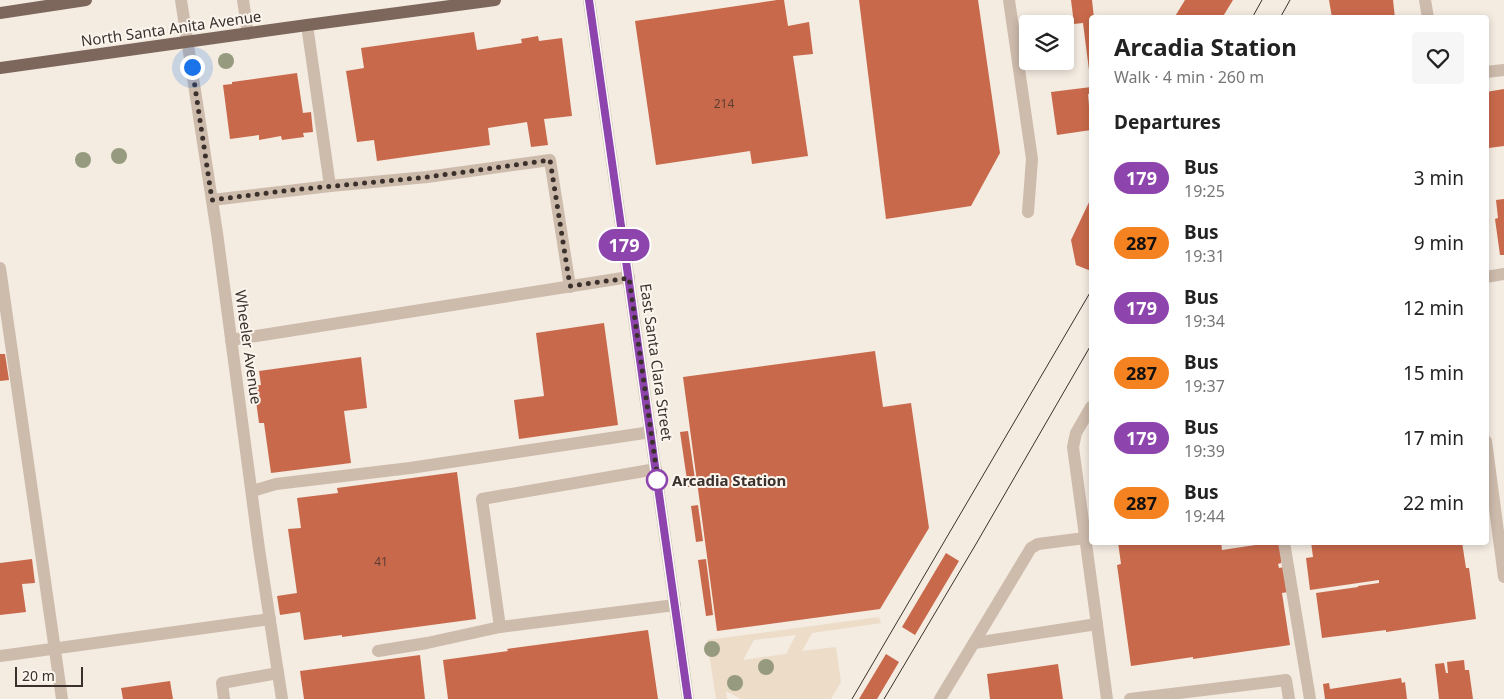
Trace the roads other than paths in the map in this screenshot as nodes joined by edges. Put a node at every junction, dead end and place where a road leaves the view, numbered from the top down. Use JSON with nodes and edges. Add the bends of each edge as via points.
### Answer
{"nodes":[{"id":1,"x":86,"y":0,"type":"edge"},
{"id":2,"x":181,"y":0,"type":"edge"},
{"id":3,"x":243,"y":0,"type":"edge"},
{"id":4,"x":495,"y":0,"type":"edge"},
{"id":5,"x":589,"y":0,"type":"edge"},
{"id":6,"x":1009,"y":0,"type":"edge"},
{"id":7,"x":1425,"y":0,"type":"edge"},
{"id":8,"x":0,"y":13,"type":"edge"},
{"id":9,"x":1428,"y":15,"type":"edge"},
{"id":10,"x":307,"y":25,"type":"junction"},
{"id":11,"x":248,"y":34,"type":"junction"},
{"id":12,"x":188,"y":42,"type":"junction"},
{"id":13,"x":0,"y":68,"type":"edge"},
{"id":14,"x":1504,"y":70,"type":"edge"},
{"id":15,"x":1489,"y":72,"type":"edge"},
{"id":16,"x":330,"y":186,"type":"junction"},
{"id":17,"x":212,"y":200,"type":"junction"},
{"id":18,"x":1028,"y":212,"type":"dead end"},
{"id":19,"x":0,"y":268,"type":"edge"},
{"id":20,"x":1504,"y":274,"type":"edge"},
{"id":21,"x":1489,"y":276,"type":"edge"},
{"id":22,"x":629,"y":278,"type":"junction"},
{"id":23,"x":570,"y":286,"type":"junction"},
{"id":24,"x":231,"y":340,"type":"junction"},
{"id":25,"x":1089,"y":410,"type":"edge"},
{"id":26,"x":650,"y":432,"type":"junction"},
{"id":27,"x":1489,"y":464,"type":"edge"},
{"id":28,"x":656,"y":469,"type":"junction"},
{"id":29,"x":252,"y":491,"type":"junction"},
{"id":30,"x":1085,"y":538,"type":"junction"},
{"id":31,"x":1285,"y":545,"type":"edge"},
{"id":32,"x":1504,"y":577,"type":"edge"},
{"id":33,"x":675,"y":605,"type":"junction"},
{"id":34,"x":270,"y":619,"type":"junction"},
{"id":35,"x":1097,"y":624,"type":"junction"},
{"id":36,"x":500,"y":627,"type":"junction"},
{"id":37,"x":974,"y":643,"type":"junction"},
{"id":38,"x":54,"y":649,"type":"junction"},
{"id":39,"x":378,"y":651,"type":"dead end"},
{"id":40,"x":0,"y":656,"type":"edge"},
{"id":41,"x":278,"y":673,"type":"junction"},
{"id":42,"x":951,"y":681,"type":"junction"},
{"id":43,"x":1308,"y":684,"type":"junction"},
{"id":44,"x":1288,"y":694,"type":"edge"},
{"id":45,"x":62,"y":699,"type":"edge"},
{"id":46,"x":224,"y":699,"type":"edge"},
{"id":47,"x":282,"y":699,"type":"edge"},
{"id":48,"x":688,"y":699,"type":"edge"},
{"id":49,"x":940,"y":699,"type":"edge"},
{"id":50,"x":953,"y":699,"type":"edge"},
{"id":51,"x":1107,"y":699,"type":"edge"},
{"id":52,"x":1130,"y":699,"type":"edge"},
{"id":53,"x":1310,"y":699,"type":"edge"}],
"edges":[{"from":1,"to":8,"type":"main road"},
{"from":2,"to":12,"type":"street","name":"Wheeler Avenue"},
{"from":3,"to":11,"type":"street"},
{"from":4,"to":10,"type":"main road","name":"North Santa Anita Avenue"},
{"from":5,"to":22,"type":"street","name":"East Santa Clara Street"},
{"from":6,"to":18,"type":"street","via":[[1032,159]]},
{"from":7,"to":9,"type":"street"},
{"from":10,"to":11,"type":"main road","name":"North Santa Anita Avenue"},
{"from":10,"to":16,"type":"street"},
{"from":11,"to":12,"type":"main road","name":"North Santa Anita Avenue"},
{"from":12,"to":13,"type":"main road","name":"North Santa Anita Avenue"},
{"from":12,"to":17,"type":"street","name":"Wheeler Avenue"},
{"from":14,"to":15,"type":"street"},
{"from":16,"to":17,"type":"street"},
{"from":16,"to":23,"type":"street","via":[[428,177],[550,160]]},
{"from":17,"to":24,"type":"street","name":"Wheeler Avenue"},
{"from":19,"to":38,"type":"street"},
{"from":20,"to":21,"type":"street"},
{"from":22,"to":23,"type":"street"},
{"from":22,"to":26,"type":"street","name":"East Santa Clara Street"},
{"from":23,"to":24,"type":"street"},
{"from":24,"to":29,"type":"street","name":"Wheeler Avenue"},
{"from":25,"to":30,"type":"street","via":[[1076,433],[1073,447]]},
{"from":26,"to":28,"type":"street","name":"East Santa Clara Street"},
{"from":26,"to":29,"type":"street","via":[[410,468],[276,484]]},
{"from":27,"to":32,"type":"street"},
{"from":28,"to":33,"type":"street","name":"East Santa Clara Street"},
{"from":28,"to":36,"type":"street","via":[[482,499]]},
{"from":29,"to":34,"type":"street","name":"Wheeler Avenue"},
{"from":30,"to":35,"type":"street"},
{"from":30,"to":37,"type":"street","via":[[1038,544],[1030,548]]},
{"from":31,"to":43,"type":"street"},
{"from":33,"to":36,"type":"street"},
{"from":33,"to":48,"type":"street","name":"East Santa Clara Street"},
{"from":34,"to":38,"type":"street"},
{"from":34,"to":41,"type":"street","name":"Wheeler Avenue"},
{"from":35,"to":37,"type":"street"},
{"from":35,"to":51,"type":"street"},
{"from":36,"to":39,"type":"street"},
{"from":37,"to":42,"type":"street"},
{"from":38,"to":40,"type":"street"},
{"from":38,"to":45,"type":"street"},
{"from":41,"to":46,"type":"street","via":[[222,682]]},
{"from":41,"to":47,"type":"street","name":"Wheeler Avenue"},
{"from":42,"to":49,"type":"street"},
{"from":42,"to":50,"type":"street"},
{"from":43,"to":44,"type":"street"},
{"from":43,"to":53,"type":"street"},
{"from":44,"to":52,"type":"street","via":[[1286,680]]}]}
